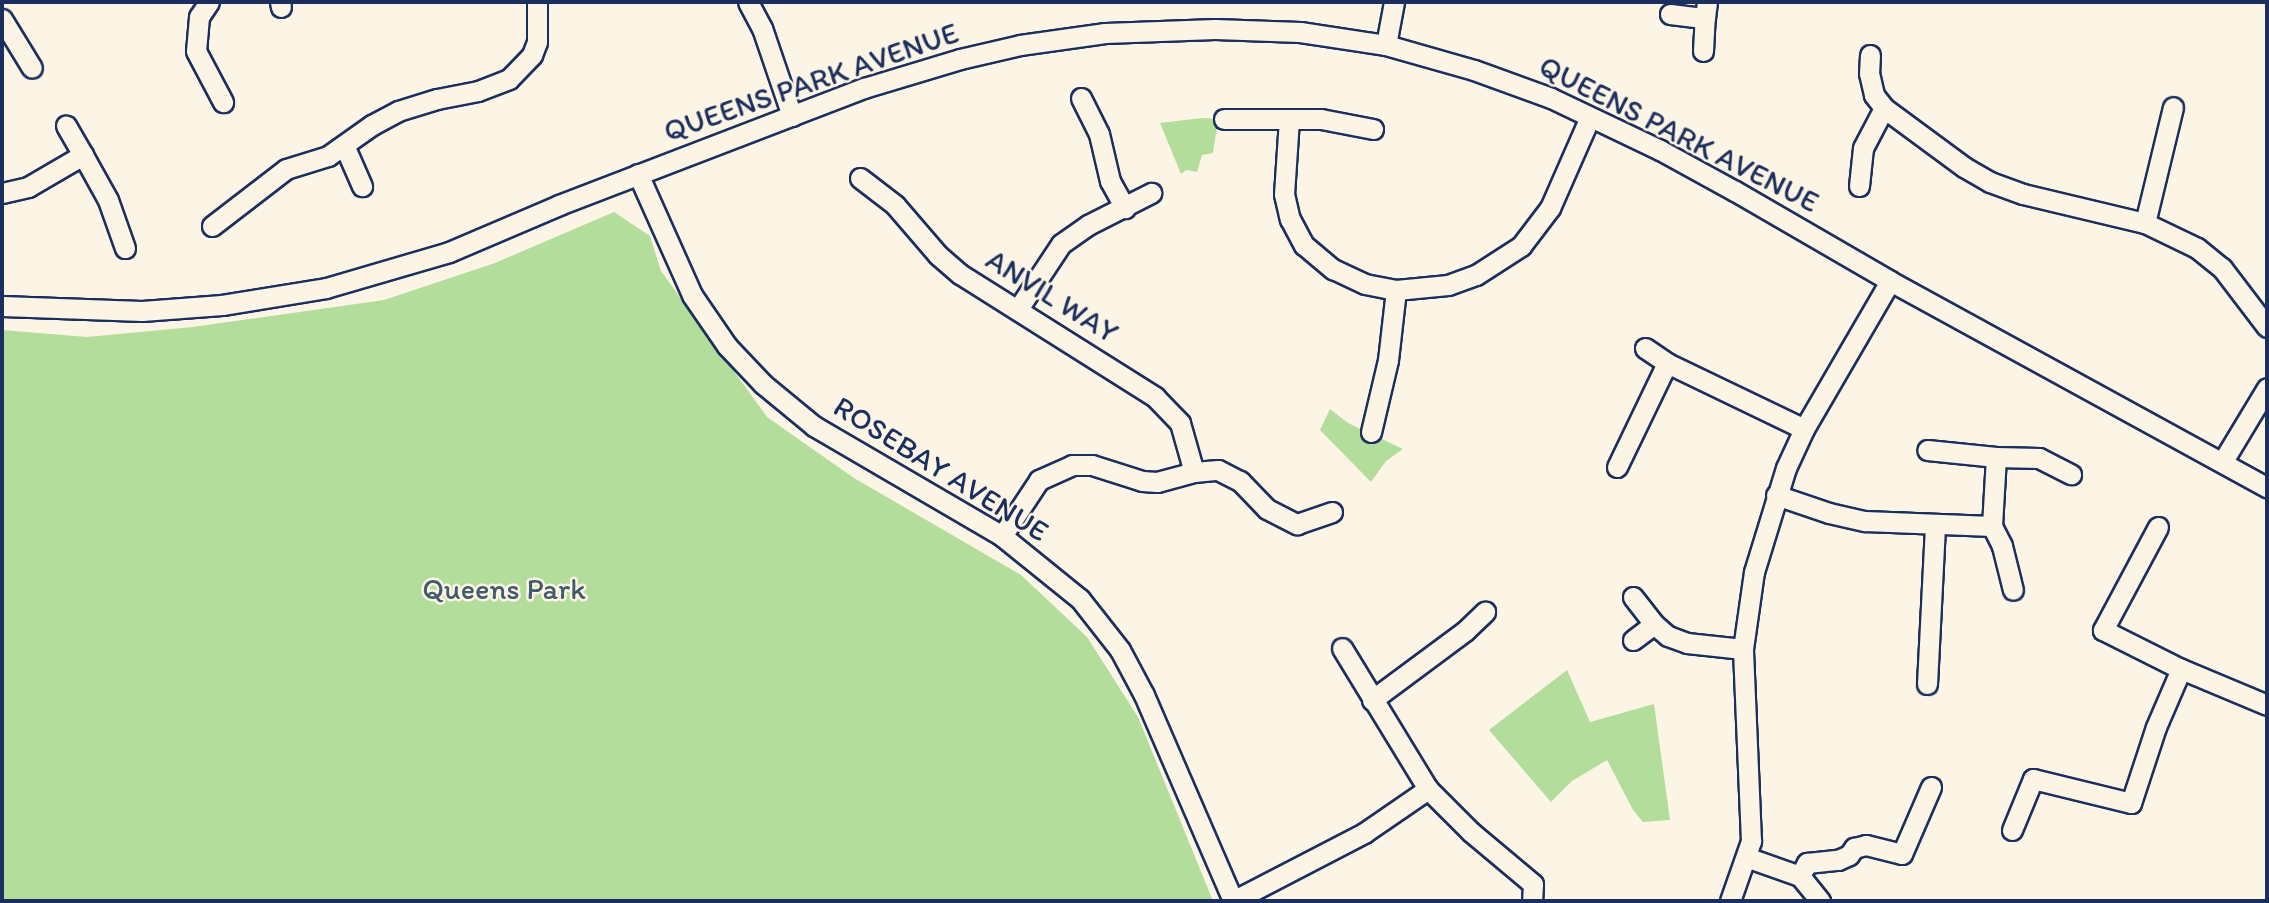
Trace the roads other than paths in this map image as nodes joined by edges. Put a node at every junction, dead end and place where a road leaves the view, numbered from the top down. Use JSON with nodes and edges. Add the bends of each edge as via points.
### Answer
{"nodes":[{"id":1,"x":209,"y":2,"type":"edge"},
{"id":2,"x":537,"y":2,"type":"edge"},
{"id":3,"x":748,"y":2,"type":"edge"},
{"id":4,"x":1394,"y":2,"type":"edge"},
{"id":5,"x":1706,"y":10,"type":"edge"},
{"id":6,"x":1670,"y":14,"type":"dead end"},
{"id":7,"x":2,"y":19,"type":"edge"},
{"id":8,"x":1386,"y":45,"type":"junction"},
{"id":9,"x":1703,"y":51,"type":"dead end"},
{"id":10,"x":1870,"y":55,"type":"dead end"},
{"id":11,"x":32,"y":68,"type":"dead end"},
{"id":12,"x":1081,"y":99,"type":"dead end"},
{"id":13,"x":223,"y":102,"type":"dead end"},
{"id":14,"x":2173,"y":107,"type":"dead end"},
{"id":15,"x":1884,"y":108,"type":"junction"},
{"id":16,"x":792,"y":116,"type":"junction"},
{"id":17,"x":1590,"y":117,"type":"junction"},
{"id":18,"x":1289,"y":119,"type":"junction"},
{"id":19,"x":1224,"y":120,"type":"dead end"},
{"id":20,"x":66,"y":125,"type":"dead end"},
{"id":21,"x":1373,"y":128,"type":"dead end"},
{"id":22,"x":344,"y":145,"type":"junction"},
{"id":23,"x":83,"y":155,"type":"junction"},
{"id":24,"x":638,"y":174,"type":"junction"},
{"id":25,"x":860,"y":178,"type":"dead end"},
{"id":26,"x":362,"y":186,"type":"dead end"},
{"id":27,"x":1859,"y":186,"type":"dead end"},
{"id":28,"x":2,"y":193,"type":"edge"},
{"id":29,"x":1151,"y":193,"type":"dead end"},
{"id":30,"x":1125,"y":208,"type":"junction"},
{"id":31,"x":2145,"y":223,"type":"junction"},
{"id":32,"x":212,"y":226,"type":"dead end"},
{"id":33,"x":125,"y":248,"type":"dead end"},
{"id":34,"x":1890,"y":281,"type":"junction"},
{"id":35,"x":1396,"y":290,"type":"junction"},
{"id":36,"x":2,"y":306,"type":"edge"},
{"id":37,"x":1018,"y":309,"type":"junction"},
{"id":38,"x":2267,"y":327,"type":"edge"},
{"id":39,"x":1644,"y":348,"type":"dead end"},
{"id":40,"x":1667,"y":363,"type":"junction"},
{"id":41,"x":2267,"y":388,"type":"edge"},
{"id":42,"x":1804,"y":429,"type":"junction"},
{"id":43,"x":1371,"y":432,"type":"dead end"},
{"id":44,"x":1927,"y":450,"type":"dead end"},
{"id":45,"x":1996,"y":457,"type":"junction"},
{"id":46,"x":2223,"y":461,"type":"junction"},
{"id":47,"x":1617,"y":467,"type":"dead end"},
{"id":48,"x":1194,"y":472,"type":"junction"},
{"id":49,"x":2071,"y":474,"type":"dead end"},
{"id":50,"x":2267,"y":487,"type":"edge"},
{"id":51,"x":1776,"y":495,"type":"junction"},
{"id":52,"x":1332,"y":512,"type":"dead end"},
{"id":53,"x":1935,"y":525,"type":"junction"},
{"id":54,"x":1992,"y":526,"type":"junction"},
{"id":55,"x":2158,"y":527,"type":"dead end"},
{"id":56,"x":1002,"y":536,"type":"junction"},
{"id":57,"x":2013,"y":590,"type":"dead end"},
{"id":58,"x":1633,"y":597,"type":"dead end"},
{"id":59,"x":1485,"y":612,"type":"dead end"},
{"id":60,"x":1654,"y":624,"type":"junction"},
{"id":61,"x":1633,"y":640,"type":"dead end"},
{"id":62,"x":1342,"y":648,"type":"dead end"},
{"id":63,"x":1743,"y":649,"type":"junction"},
{"id":64,"x":2181,"y":669,"type":"junction"},
{"id":65,"x":1927,"y":684,"type":"dead end"},
{"id":66,"x":1372,"y":700,"type":"junction"},
{"id":67,"x":2267,"y":705,"type":"edge"},
{"id":68,"x":1931,"y":788,"type":"dead end"},
{"id":69,"x":1428,"y":789,"type":"junction"},
{"id":70,"x":2012,"y":830,"type":"dead end"},
{"id":71,"x":1746,"y":857,"type":"junction"},
{"id":72,"x":1800,"y":876,"type":"junction"},
{"id":73,"x":1233,"y":901,"type":"edge"},
{"id":74,"x":1532,"y":901,"type":"edge"},
{"id":75,"x":1730,"y":901,"type":"edge"},
{"id":76,"x":1820,"y":901,"type":"edge"}],
"edges":[{"from":1,"to":13,"type":"street","via":[[199,17],[196,51]]},
{"from":2,"to":22,"type":"street","via":[[537,42],[532,55],[509,79],[398,111]]},
{"from":3,"to":16,"type":"street","via":[[762,28]]},
{"from":4,"to":8,"type":"street"},
{"from":5,"to":6,"type":"street"},
{"from":5,"to":9,"type":"street"},
{"from":7,"to":11,"type":"street"},
{"from":8,"to":16,"type":"street","name":"QUEENS PARK AVENUE","via":[[1257,29],[1105,33],[960,59]]},
{"from":8,"to":17,"type":"street","name":"QUEENS PARK AVENUE","via":[[1515,83]]},
{"from":10,"to":15,"type":"street","via":[[1874,95]]},
{"from":12,"to":30,"type":"street","via":[[1099,134],[1111,181]]},
{"from":14,"to":31,"type":"street"},
{"from":15,"to":27,"type":"street","via":[[1863,148]]},
{"from":15,"to":31,"type":"street","via":[[1990,182]]},
{"from":16,"to":24,"type":"street","name":"QUEENS PARK AVENUE"},
{"from":17,"to":34,"type":"street","name":"QUEENS PARK AVENUE","via":[[1735,191]]},
{"from":17,"to":35,"type":"street","via":[[1550,208],[1521,246],[1476,275],[1448,285]]},
{"from":18,"to":19,"type":"street"},
{"from":18,"to":21,"type":"street"},
{"from":18,"to":35,"type":"street","via":[[1283,194],[1304,245],[1333,269],[1365,284]]},
{"from":20,"to":23,"type":"street"},
{"from":22,"to":26,"type":"street"},
{"from":22,"to":32,"type":"street","via":[[328,156],[286,169]]},
{"from":23,"to":28,"type":"street","via":[[28,187]]},
{"from":23,"to":33,"type":"street","via":[[108,200]]},
{"from":24,"to":36,"type":"street","name":"QUEENS PARK AVENUE","via":[[449,252],[326,288],[222,305],[142,311]]},
{"from":24,"to":56,"type":"street","name":"ROSEBAY AVENUE","via":[[692,295],[727,346],[763,384],[814,426]]},
{"from":25,"to":37,"type":"street","name":"ANVIL WAY","via":[[895,205],[960,274]]},
{"from":29,"to":30,"type":"street"},
{"from":30,"to":37,"type":"street","via":[[1061,244]]},
{"from":31,"to":38,"type":"street","via":[[2214,261]]},
{"from":34,"to":42,"type":"street"},
{"from":34,"to":46,"type":"street","name":"QUEENS PARK AVENUE"},
{"from":35,"to":43,"type":"street","via":[[1388,360]]},
{"from":37,"to":48,"type":"street","name":"ANVIL WAY","via":[[1162,403],[1180,424]]},
{"from":39,"to":40,"type":"street"},
{"from":40,"to":42,"type":"street"},
{"from":40,"to":47,"type":"street"},
{"from":41,"to":46,"type":"street"},
{"from":42,"to":51,"type":"street"},
{"from":44,"to":45,"type":"street"},
{"from":45,"to":49,"type":"street","via":[[2039,458]]},
{"from":45,"to":54,"type":"street"},
{"from":46,"to":50,"type":"street","name":"QUEENS PARK AVENUE"},
{"from":48,"to":52,"type":"street","via":[[1218,470],[1240,481],[1267,509],[1297,524]]},
{"from":48,"to":56,"type":"street","via":[[1157,482],[1072,465],[1040,480]]},
{"from":51,"to":53,"type":"street","via":[[1865,520]]},
{"from":51,"to":63,"type":"street","via":[[1754,572]]},
{"from":53,"to":54,"type":"street"},
{"from":53,"to":65,"type":"street"},
{"from":54,"to":57,"type":"street"},
{"from":55,"to":64,"type":"street","via":[[2103,630]]},
{"from":56,"to":73,"type":"street","name":"ROSEBAY AVENUE","via":[[1080,599],[1120,650]]},
{"from":58,"to":60,"type":"street"},
{"from":59,"to":66,"type":"street"},
{"from":60,"to":61,"type":"street"},
{"from":60,"to":63,"type":"street","via":[[1687,643]]},
{"from":62,"to":66,"type":"street"},
{"from":63,"to":71,"type":"street","via":[[1751,841]]},
{"from":64,"to":67,"type":"street"},
{"from":64,"to":70,"type":"street","via":[[2131,803],[2033,779]]},
{"from":66,"to":69,"type":"street"},
{"from":68,"to":72,"type":"street","via":[[1902,854],[1866,845],[1838,860],[1807,863]]},
{"from":69,"to":73,"type":"street","via":[[1345,844]]},
{"from":69,"to":74,"type":"street","via":[[1533,884]]},
{"from":71,"to":72,"type":"street"},
{"from":71,"to":75,"type":"street"},
{"from":72,"to":76,"type":"street"}]}
